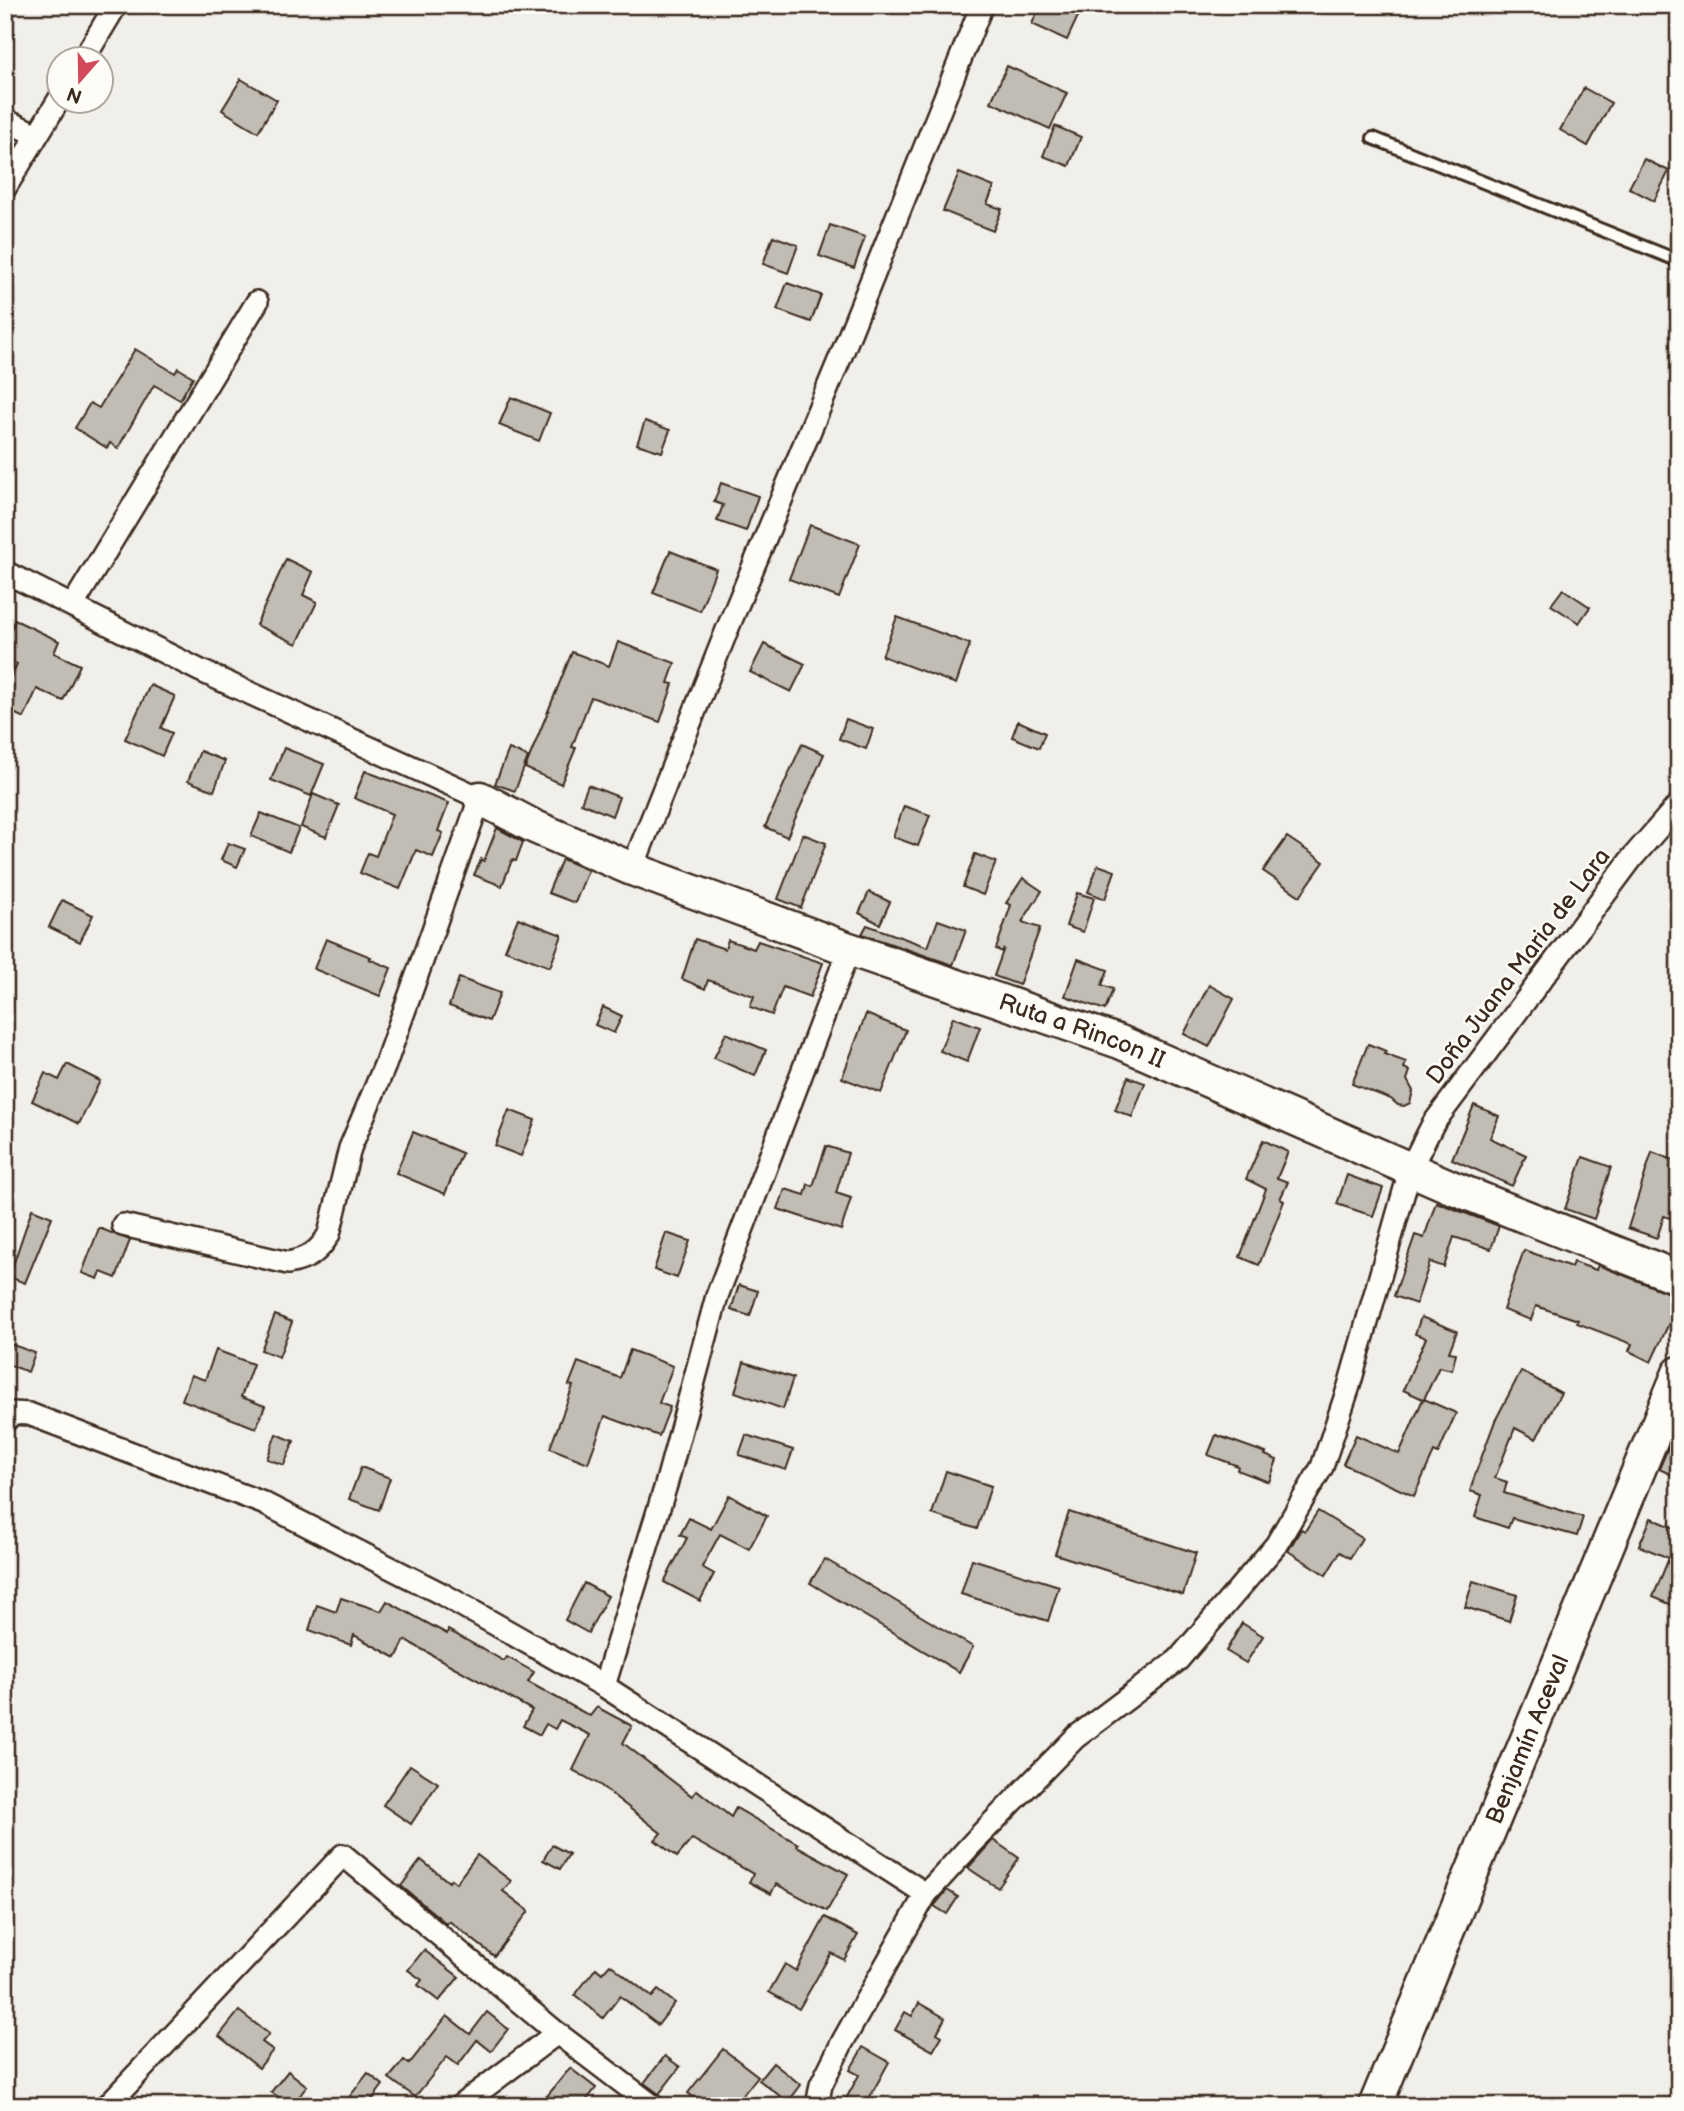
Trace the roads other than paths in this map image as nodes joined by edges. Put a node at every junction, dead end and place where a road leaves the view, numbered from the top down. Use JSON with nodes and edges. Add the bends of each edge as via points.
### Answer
{"nodes":[{"id":1,"x":116,"y":5,"type":"edge"},
{"id":2,"x":982,"y":5,"type":"edge"},
{"id":3,"x":91,"y":46,"type":"edge"},
{"id":4,"x":49,"y":116,"type":"edge"},
{"id":5,"x":5,"y":120,"type":"edge"},
{"id":6,"x":37,"y":135,"type":"junction"},
{"id":7,"x":1373,"y":138,"type":"dead end"},
{"id":8,"x":5,"y":188,"type":"edge"},
{"id":9,"x":1679,"y":261,"type":"edge"},
{"id":10,"x":257,"y":302,"type":"dead end"},
{"id":11,"x":5,"y":572,"type":"edge"},
{"id":12,"x":73,"y":605,"type":"junction"},
{"id":13,"x":481,"y":798,"type":"junction"},
{"id":14,"x":1679,"y":804,"type":"edge"},
{"id":15,"x":632,"y":869,"type":"junction"},
{"id":16,"x":849,"y":949,"type":"junction"},
{"id":17,"x":1411,"y":1167,"type":"junction"},
{"id":18,"x":123,"y":1225,"type":"dead end"},
{"id":19,"x":1679,"y":1278,"type":"edge"},
{"id":20,"x":1679,"y":1373,"type":"edge"},
{"id":21,"x":5,"y":1421,"type":"edge"},
{"id":22,"x":604,"y":1686,"type":"junction"},
{"id":23,"x":926,"y":1894,"type":"junction"},
{"id":24,"x":557,"y":2034,"type":"junction"},
{"id":25,"x":107,"y":2106,"type":"edge"},
{"id":26,"x":460,"y":2106,"type":"edge"},
{"id":27,"x":653,"y":2106,"type":"edge"},
{"id":28,"x":817,"y":2106,"type":"edge"},
{"id":29,"x":1376,"y":2106,"type":"edge"}],
"edges":[{"from":1,"to":3,"type":"street"},
{"from":2,"to":15,"type":"street"},
{"from":4,"to":6,"type":"street"},
{"from":5,"to":6,"type":"street"},
{"from":6,"to":8,"type":"street"},
{"from":7,"to":9,"type":"lane"},
{"from":10,"to":12,"type":"street"},
{"from":11,"to":12,"type":"street"},
{"from":12,"to":13,"type":"street","via":[[199,670]]},
{"from":13,"to":15,"type":"street","name":"Ruta a Rincon II"},
{"from":13,"to":18,"type":"street","via":[[385,1065],[350,1148],[323,1244],[307,1258],[288,1263]]},
{"from":14,"to":17,"type":"street","name":"Doña Juana Maria de Lara","via":[[1632,858],[1461,1084]]},
{"from":15,"to":16,"type":"street","name":"Ruta a Rincon II"},
{"from":16,"to":17,"type":"street","name":"Ruta a Rincon II","via":[[1120,1042]]},
{"from":16,"to":22,"type":"street","via":[[717,1296],[666,1485]]},
{"from":17,"to":19,"type":"street","name":"Ruta a Rincon II"},
{"from":17,"to":23,"type":"street","name":"Doña Juana Maria de Lara","via":[[1322,1467],[1276,1545],[1178,1660],[1076,1737]]},
{"from":20,"to":29,"type":"street","name":"Benjamín Aceval"},
{"from":21,"to":22,"type":"street","via":[[13,1413],[29,1414],[263,1503],[442,1594]]},
{"from":22,"to":23,"type":"street"},
{"from":23,"to":28,"type":"street","name":"Doña Juana Maria de Lara","via":[[843,2041],[821,2085]]},
{"from":24,"to":25,"type":"street","via":[[343,1855]]},
{"from":24,"to":26,"type":"street"},
{"from":24,"to":27,"type":"street"}]}
